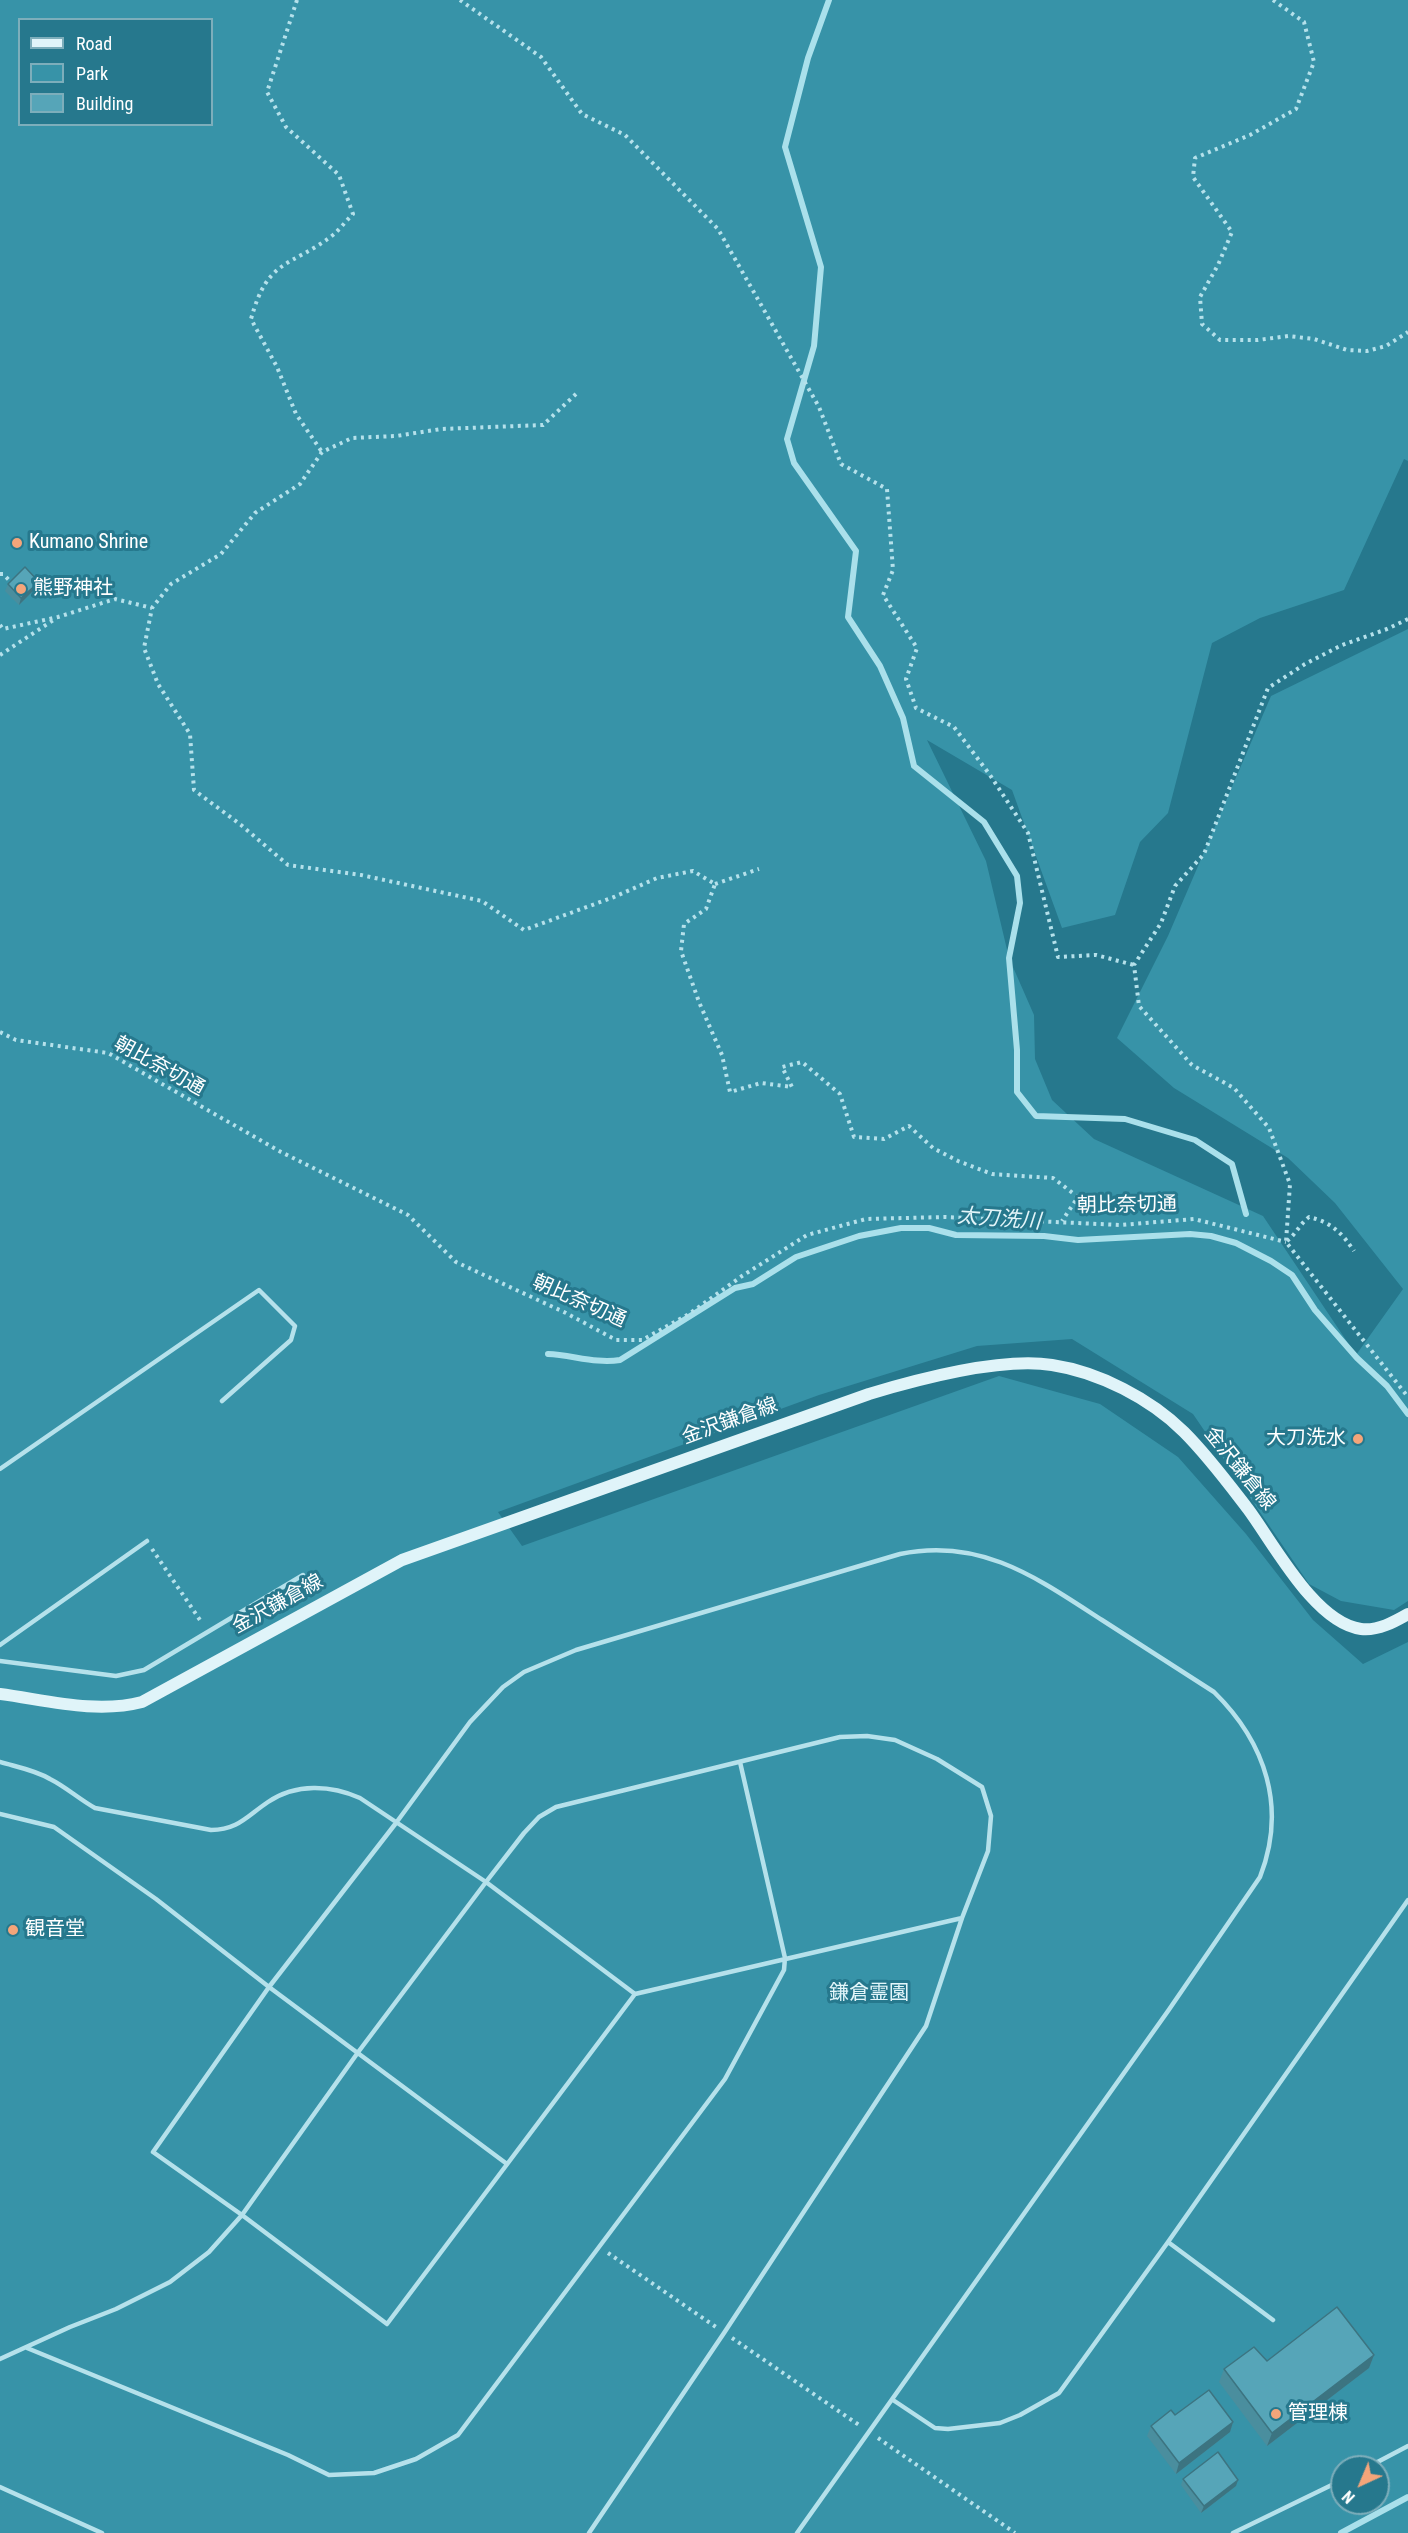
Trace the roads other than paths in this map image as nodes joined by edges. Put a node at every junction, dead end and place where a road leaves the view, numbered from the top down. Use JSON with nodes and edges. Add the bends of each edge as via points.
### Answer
{"nodes":[{"id":1,"x":222,"y":1401,"type":"dead end"},
{"id":2,"x":0,"y":1470,"type":"edge"},
{"id":3,"x":147,"y":1541,"type":"road end"},
{"id":4,"x":303,"y":1575,"type":"dead end"},
{"id":5,"x":1408,"y":1614,"type":"edge"},
{"id":6,"x":0,"y":1645,"type":"edge"},
{"id":7,"x":0,"y":1660,"type":"edge"},
{"id":8,"x":0,"y":1694,"type":"edge"},
{"id":9,"x":0,"y":1762,"type":"edge"},
{"id":10,"x":740,"y":1762,"type":"junction"},
{"id":11,"x":0,"y":1814,"type":"edge"},
{"id":12,"x":396,"y":1823,"type":"junction"},
{"id":13,"x":486,"y":1882,"type":"junction"},
{"id":14,"x":1408,"y":1899,"type":"edge"},
{"id":15,"x":962,"y":1918,"type":"junction"},
{"id":16,"x":785,"y":1958,"type":"junction"},
{"id":17,"x":269,"y":1987,"type":"junction"},
{"id":18,"x":635,"y":1994,"type":"junction"},
{"id":19,"x":359,"y":2051,"type":"junction"},
{"id":20,"x":507,"y":2164,"type":"junction"},
{"id":21,"x":242,"y":2215,"type":"junction"},
{"id":22,"x":1168,"y":2242,"type":"junction"},
{"id":23,"x":1273,"y":2320,"type":"dead end"},
{"id":24,"x":27,"y":2348,"type":"junction"},
{"id":25,"x":0,"y":2359,"type":"edge"},
{"id":26,"x":893,"y":2400,"type":"junction"},
{"id":27,"x":1408,"y":2446,"type":"edge"},
{"id":28,"x":1390,"y":2455,"type":"edge"},
{"id":29,"x":1330,"y":2486,"type":"edge"},
{"id":30,"x":0,"y":2487,"type":"edge"},
{"id":31,"x":102,"y":2533,"type":"edge"},
{"id":32,"x":589,"y":2533,"type":"edge"},
{"id":33,"x":797,"y":2533,"type":"edge"},
{"id":34,"x":1233,"y":2533,"type":"edge"}],
"edges":[{"from":1,"to":2,"type":"lane","via":[[291,1340],[295,1326],[259,1290]]},
{"from":3,"to":6,"type":"lane"},
{"from":4,"to":7,"type":"lane","via":[[144,1670],[116,1676]]},
{"from":5,"to":8,"type":"main road","name":"金沢鎌倉線","via":[[1388,1625],[1365,1629],[1331,1616],[1287,1567],[1250,1511],[1183,1431],[1146,1402],[1085,1373],[1052,1365],[1016,1364],[911,1382],[869,1394],[402,1560],[142,1702],[98,1707]]},
{"from":9,"to":12,"type":"lane","via":[[51,1779],[95,1808],[193,1828],[225,1830],[285,1793],[305,1788],[342,1790]]},
{"from":10,"to":13,"type":"lane","via":[[556,1807],[524,1833]]},
{"from":10,"to":15,"type":"lane","via":[[840,1737],[867,1736],[896,1740],[982,1787],[991,1816],[988,1851]]},
{"from":10,"to":16,"type":"lane"},
{"from":11,"to":17,"type":"lane","via":[[54,1827],[156,1899]]},
{"from":12,"to":13,"type":"lane"},
{"from":12,"to":17,"type":"lane"},
{"from":12,"to":26,"type":"lane","via":[[470,1722],[503,1687],[524,1672],[576,1650],[922,1549],[970,1552],[1017,1567],[1214,1692],[1233,1711],[1260,1758],[1273,1806],[1269,1853],[1260,1877]]},
{"from":13,"to":18,"type":"lane"},
{"from":13,"to":19,"type":"lane"},
{"from":14,"to":22,"type":"lane"},
{"from":15,"to":16,"type":"lane"},
{"from":15,"to":32,"type":"lane","via":[[926,2026]]},
{"from":16,"to":18,"type":"lane"},
{"from":16,"to":24,"type":"lane","via":[[784,1970],[725,2079],[458,2435],[416,2459],[374,2473],[329,2475],[288,2454]]},
{"from":17,"to":19,"type":"lane"},
{"from":17,"to":21,"type":"lane","via":[[153,2152]]},
{"from":18,"to":20,"type":"lane"},
{"from":19,"to":20,"type":"lane"},
{"from":19,"to":21,"type":"lane"},
{"from":20,"to":21,"type":"lane","via":[[387,2324]]},
{"from":21,"to":24,"type":"lane","via":[[209,2252],[170,2282]]},
{"from":22,"to":23,"type":"lane"},
{"from":22,"to":26,"type":"lane","via":[[1067,2383],[1048,2401],[1000,2423],[948,2429],[935,2428]]},
{"from":24,"to":25,"type":"lane"},
{"from":26,"to":33,"type":"lane"},
{"from":27,"to":28,"type":"lane"},
{"from":29,"to":34,"type":"lane"},
{"from":30,"to":31,"type":"lane"}]}
